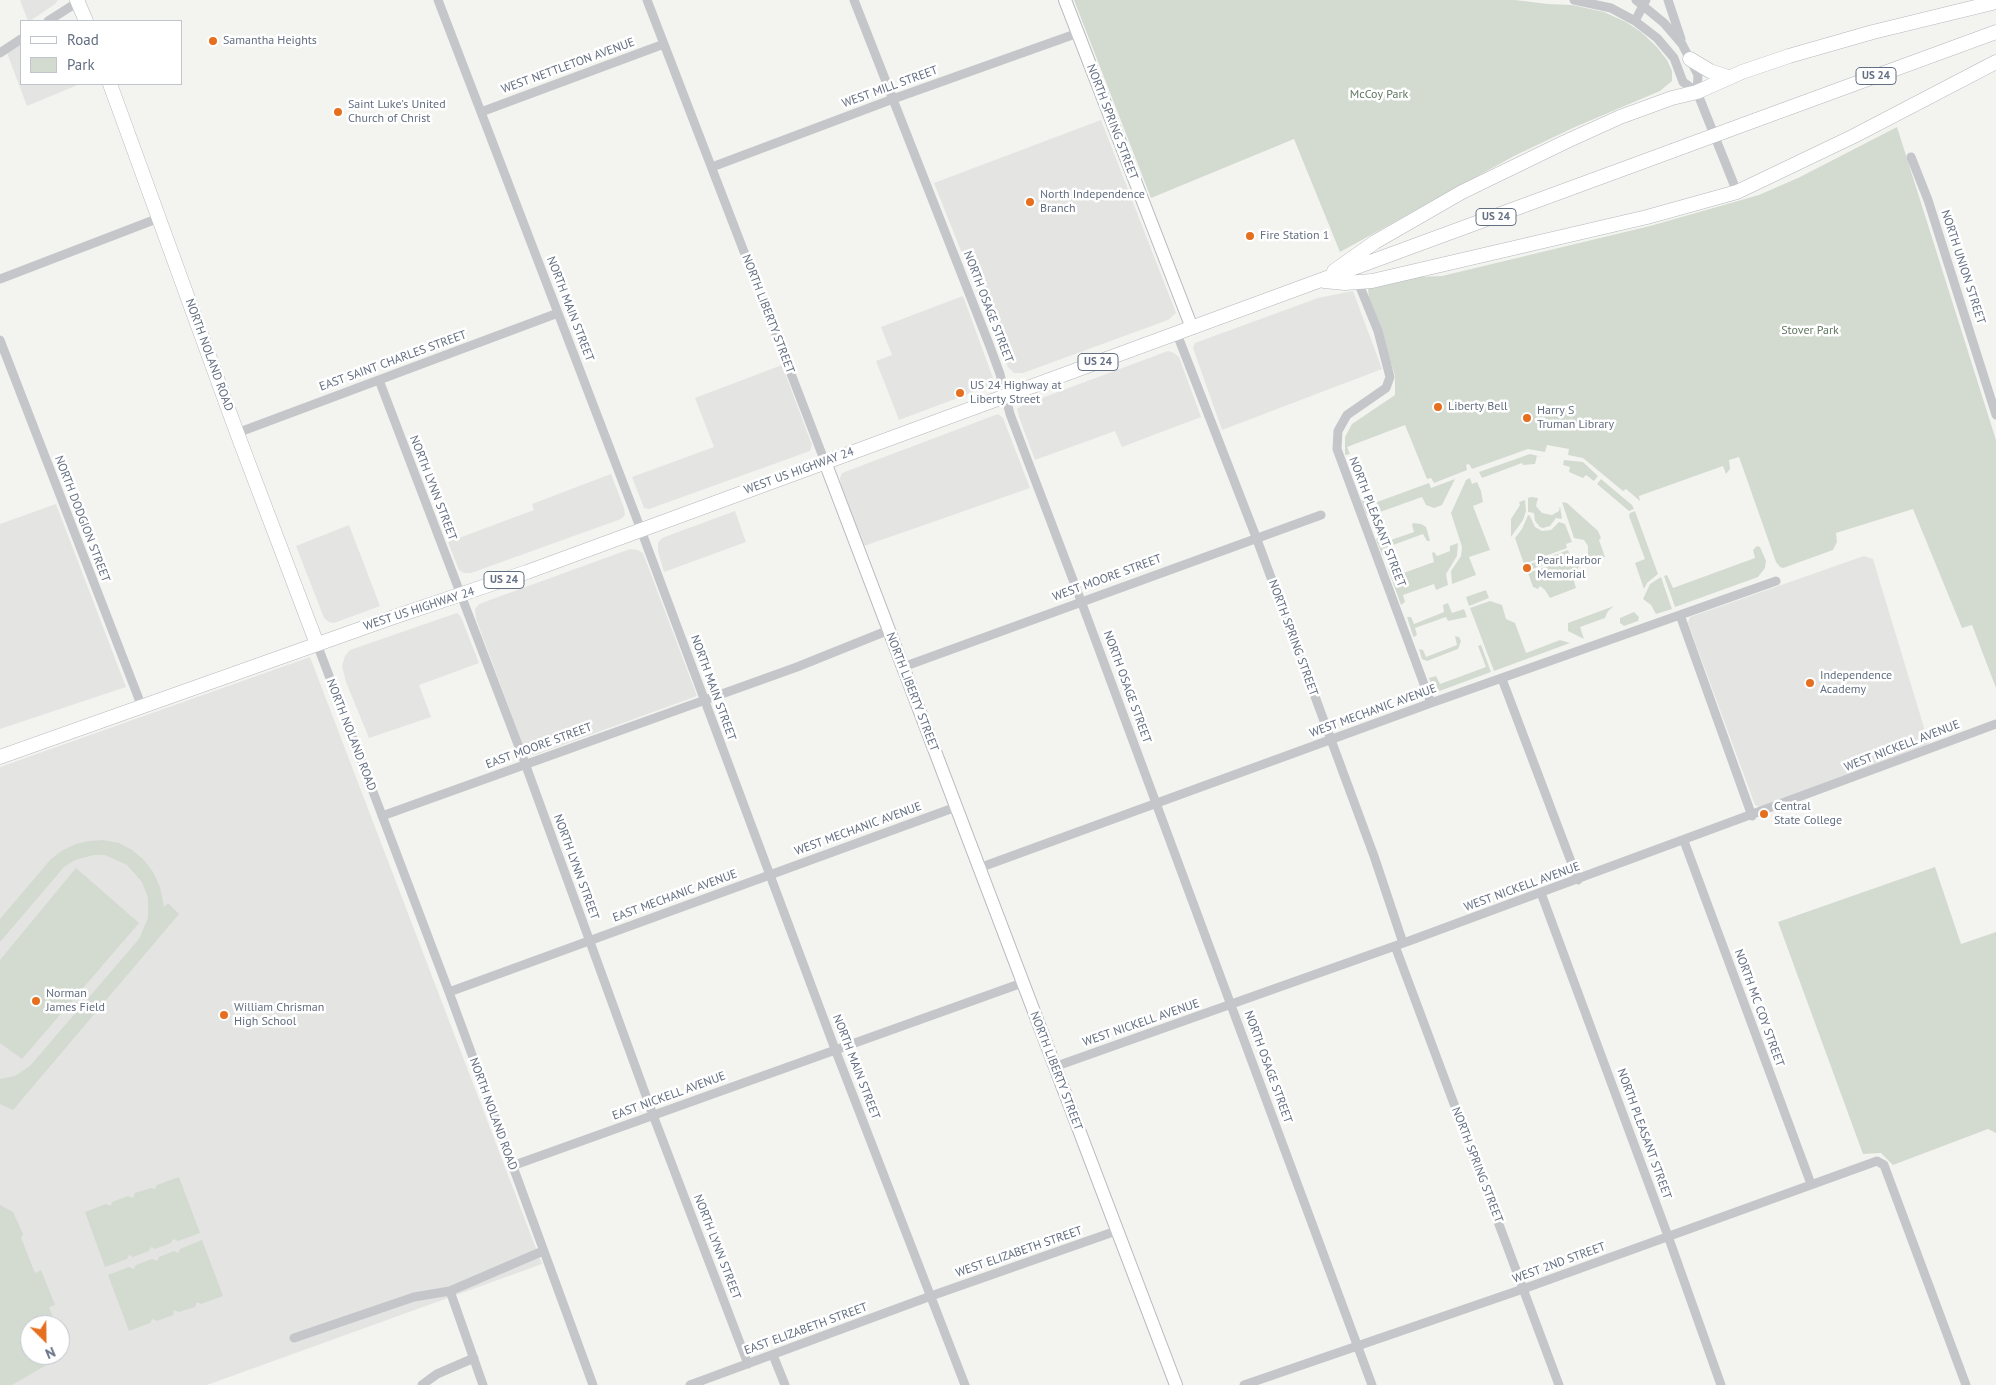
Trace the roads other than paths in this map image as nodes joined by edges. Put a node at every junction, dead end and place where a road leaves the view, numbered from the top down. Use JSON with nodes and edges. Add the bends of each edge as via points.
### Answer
{"nodes":[{"id":1,"x":79,"y":0,"type":"edge"},
{"id":2,"x":438,"y":0,"type":"edge"},
{"id":3,"x":646,"y":0,"type":"edge"},
{"id":4,"x":854,"y":0,"type":"edge"},
{"id":5,"x":1065,"y":0,"type":"edge"},
{"id":6,"x":1574,"y":0,"type":"edge"},
{"id":7,"x":1636,"y":0,"type":"edge"},
{"id":8,"x":1668,"y":0,"type":"edge"},
{"id":9,"x":1996,"y":2,"type":"edge"},
{"id":10,"x":1645,"y":3,"type":"edge"},
{"id":11,"x":49,"y":20,"type":"edge"},
{"id":12,"x":86,"y":20,"type":"edge"},
{"id":13,"x":1635,"y":21,"type":"junction"},
{"id":14,"x":1996,"y":32,"type":"edge"},
{"id":15,"x":1078,"y":33,"type":"junction"},
{"id":16,"x":20,"y":40,"type":"edge"},
{"id":17,"x":664,"y":44,"type":"junction"},
{"id":18,"x":1682,"y":44,"type":"junction"},
{"id":19,"x":0,"y":54,"type":"edge"},
{"id":20,"x":1690,"y":59,"type":"junction"},
{"id":21,"x":1996,"y":62,"type":"edge"},
{"id":22,"x":1728,"y":77,"type":"junction"},
{"id":23,"x":110,"y":85,"type":"edge"},
{"id":24,"x":1696,"y":92,"type":"junction"},
{"id":25,"x":893,"y":99,"type":"junction"},
{"id":26,"x":481,"y":112,"type":"junction"},
{"id":27,"x":1911,"y":157,"type":"dead end"},
{"id":28,"x":712,"y":166,"type":"junction"},
{"id":29,"x":1737,"y":192,"type":"junction"},
{"id":30,"x":160,"y":218,"type":"junction"},
{"id":31,"x":0,"y":279,"type":"edge"},
{"id":32,"x":1320,"y":281,"type":"junction"},
{"id":33,"x":1358,"y":282,"type":"junction"},
{"id":34,"x":558,"y":313,"type":"junction"},
{"id":35,"x":1192,"y":328,"type":"junction"},
{"id":36,"x":1177,"y":334,"type":"junction"},
{"id":37,"x":0,"y":340,"type":"edge"},
{"id":38,"x":379,"y":380,"type":"junction"},
{"id":39,"x":1005,"y":396,"type":"junction"},
{"id":40,"x":1996,"y":415,"type":"edge"},
{"id":41,"x":237,"y":432,"type":"junction"},
{"id":42,"x":825,"y":462,"type":"junction"},
{"id":43,"x":1321,"y":515,"type":"dead end"},
{"id":44,"x":641,"y":530,"type":"junction"},
{"id":45,"x":1256,"y":537,"type":"junction"},
{"id":46,"x":1776,"y":581,"type":"dead end"},
{"id":47,"x":461,"y":596,"type":"junction"},
{"id":48,"x":1082,"y":601,"type":"junction"},
{"id":49,"x":1680,"y":615,"type":"junction"},
{"id":50,"x":889,"y":630,"type":"junction"},
{"id":51,"x":317,"y":644,"type":"junction"},
{"id":52,"x":903,"y":667,"type":"junction"},
{"id":53,"x":1502,"y":678,"type":"junction"},
{"id":54,"x":704,"y":699,"type":"junction"},
{"id":55,"x":1431,"y":703,"type":"junction"},
{"id":56,"x":142,"y":707,"type":"junction"},
{"id":57,"x":1996,"y":724,"type":"edge"},
{"id":58,"x":1330,"y":740,"type":"junction"},
{"id":59,"x":0,"y":757,"type":"edge"},
{"id":60,"x":525,"y":764,"type":"junction"},
{"id":61,"x":1157,"y":804,"type":"junction"},
{"id":62,"x":956,"y":807,"type":"junction"},
{"id":63,"x":382,"y":816,"type":"junction"},
{"id":64,"x":1752,"y":816,"type":"junction"},
{"id":65,"x":1684,"y":841,"type":"junction"},
{"id":66,"x":979,"y":868,"type":"junction"},
{"id":67,"x":770,"y":875,"type":"junction"},
{"id":68,"x":1578,"y":880,"type":"junction"},
{"id":69,"x":1540,"y":893,"type":"junction"},
{"id":70,"x":590,"y":940,"type":"junction"},
{"id":71,"x":1399,"y":945,"type":"junction"},
{"id":72,"x":1022,"y":982,"type":"junction"},
{"id":73,"x":448,"y":992,"type":"junction"},
{"id":74,"x":1231,"y":1004,"type":"junction"},
{"id":75,"x":835,"y":1049,"type":"junction"},
{"id":76,"x":1054,"y":1067,"type":"junction"},
{"id":77,"x":653,"y":1115,"type":"junction"},
{"id":78,"x":512,"y":1166,"type":"junction"},
{"id":79,"x":1811,"y":1184,"type":"junction"},
{"id":80,"x":1116,"y":1231,"type":"junction"},
{"id":81,"x":1668,"y":1236,"type":"junction"},
{"id":82,"x":543,"y":1251,"type":"junction"},
{"id":83,"x":1524,"y":1289,"type":"junction"},
{"id":84,"x":450,"y":1291,"type":"junction"},
{"id":85,"x":931,"y":1296,"type":"junction"},
{"id":86,"x":294,"y":1338,"type":"dead end"},
{"id":87,"x":1358,"y":1346,"type":"junction"},
{"id":88,"x":773,"y":1356,"type":"junction"},
{"id":89,"x":474,"y":1358,"type":"junction"},
{"id":90,"x":748,"y":1364,"type":"junction"},
{"id":91,"x":422,"y":1385,"type":"edge"},
{"id":92,"x":483,"y":1385,"type":"edge"},
{"id":93,"x":593,"y":1385,"type":"edge"},
{"id":94,"x":690,"y":1385,"type":"edge"},
{"id":95,"x":785,"y":1385,"type":"edge"},
{"id":96,"x":966,"y":1385,"type":"edge"},
{"id":97,"x":1176,"y":1385,"type":"edge"},
{"id":98,"x":1244,"y":1385,"type":"edge"},
{"id":99,"x":1372,"y":1385,"type":"edge"},
{"id":100,"x":1559,"y":1385,"type":"edge"},
{"id":101,"x":1721,"y":1385,"type":"edge"},
{"id":102,"x":1966,"y":1385,"type":"edge"}],
"edges":[{"from":1,"to":11,"type":"street"},
{"from":1,"to":12,"type":"main road"},
{"from":2,"to":26,"type":"street","name":"NORTH MAIN STREET"},
{"from":3,"to":17,"type":"street","name":"NORTH LIBERTY STREET"},
{"from":4,"to":25,"type":"street","name":"NORTH OSAGE STREET"},
{"from":5,"to":15,"type":"main road","name":"NORTH SPRING STREET"},
{"from":6,"to":13,"type":"street","via":[[1611,8]]},
{"from":7,"to":10,"type":"street"},
{"from":8,"to":18,"type":"street"},
{"from":9,"to":22,"type":"main road","via":[[1872,32]]},
{"from":10,"to":13,"type":"street"},
{"from":10,"to":18,"type":"street"},
{"from":13,"to":24,"type":"street","via":[[1657,38],[1674,58],[1683,82]]},
{"from":14,"to":32,"type":"main road","number":"US 24","bridge":true},
{"from":15,"to":25,"type":"street","name":"WEST MILL STREET"},
{"from":15,"to":35,"type":"main road","name":"NORTH SPRING STREET"},
{"from":16,"to":19,"type":"street"},
{"from":17,"to":26,"type":"street","name":"WEST NETTLETON AVENUE"},
{"from":17,"to":28,"type":"street","name":"NORTH LIBERTY STREET"},
{"from":18,"to":20,"type":"street"},
{"from":20,"to":22,"type":"main road"},
{"from":20,"to":24,"type":"street","via":[[1698,74]]},
{"from":21,"to":29,"type":"main road"},
{"from":22,"to":24,"type":"main road"},
{"from":23,"to":30,"type":"main road","name":"NORTH NOLAND ROAD"},
{"from":24,"to":29,"type":"street"},
{"from":24,"to":32,"type":"main road","via":[[1603,124],[1462,192],[1375,242]]},
{"from":25,"to":28,"type":"street","name":"WEST MILL STREET"},
{"from":25,"to":39,"type":"street","name":"NORTH OSAGE STREET","via":[[989,344]]},
{"from":26,"to":34,"type":"street","name":"NORTH MAIN STREET"},
{"from":27,"to":40,"type":"street","name":"NORTH UNION STREET","via":[[1928,200]]},
{"from":28,"to":42,"type":"street","name":"NORTH LIBERTY STREET"},
{"from":29,"to":33,"type":"main road","via":[[1647,218]]},
{"from":30,"to":31,"type":"street"},
{"from":30,"to":41,"type":"main road","name":"NORTH NOLAND ROAD"},
{"from":32,"to":33,"type":"main road"},
{"from":32,"to":35,"type":"main road","number":"US 24"},
{"from":33,"to":55,"type":"street","name":"NORTH PLEASANT STREET","via":[[1378,331],[1390,377],[1386,388],[1347,415],[1338,431],[1337,449]]},
{"from":34,"to":38,"type":"street","name":"EAST SAINT CHARLES STREET"},
{"from":34,"to":44,"type":"street","name":"NORTH MAIN STREET"},
{"from":35,"to":36,"type":"main road","number":"US 24"},
{"from":36,"to":39,"type":"main road","number":"US 24"},
{"from":36,"to":45,"type":"street","name":"NORTH SPRING STREET"},
{"from":37,"to":56,"type":"street","name":"NORTH DODGION STREET"},
{"from":38,"to":41,"type":"street","name":"EAST SAINT CHARLES STREET"},
{"from":38,"to":47,"type":"street","name":"NORTH LYNN STREET"},
{"from":39,"to":42,"type":"main road","name":"WEST US HIGHWAY 24","number":"US 24"},
{"from":39,"to":48,"type":"street","name":"NORTH OSAGE STREET"},
{"from":41,"to":51,"type":"main road","name":"NORTH NOLAND ROAD"},
{"from":42,"to":44,"type":"main road","name":"WEST US HIGHWAY 24","number":"US 24"},
{"from":42,"to":50,"type":"main road","name":"NORTH LIBERTY STREET"},
{"from":43,"to":45,"type":"street","name":"WEST MOORE STREET"},
{"from":44,"to":47,"type":"main road","name":"WEST US HIGHWAY 24","number":"US 24"},
{"from":44,"to":54,"type":"street","name":"NORTH MAIN STREET"},
{"from":45,"to":48,"type":"street","name":"WEST MOORE STREET"},
{"from":45,"to":58,"type":"street","name":"NORTH SPRING STREET"},
{"from":46,"to":49,"type":"street","name":"WEST MECHANIC AVENUE"},
{"from":47,"to":51,"type":"main road","name":"WEST US HIGHWAY 24","number":"US 24"},
{"from":47,"to":60,"type":"street","name":"NORTH LYNN STREET"},
{"from":48,"to":52,"type":"street","name":"WEST MOORE STREET"},
{"from":48,"to":61,"type":"street","name":"NORTH OSAGE STREET"},
{"from":49,"to":53,"type":"street","name":"WEST MECHANIC AVENUE"},
{"from":49,"to":64,"type":"street"},
{"from":50,"to":52,"type":"main road","name":"NORTH LIBERTY STREET"},
{"from":50,"to":54,"type":"street","via":[[797,667]]},
{"from":51,"to":56,"type":"main road","name":"WEST US HIGHWAY 24","number":"US 24"},
{"from":51,"to":63,"type":"street","name":"NORTH NOLAND ROAD"},
{"from":52,"to":62,"type":"main road","name":"NORTH LIBERTY STREET"},
{"from":53,"to":55,"type":"street","name":"WEST MECHANIC AVENUE"},
{"from":53,"to":68,"type":"street"},
{"from":54,"to":60,"type":"street","name":"EAST MOORE STREET"},
{"from":54,"to":67,"type":"street","name":"NORTH MAIN STREET"},
{"from":55,"to":58,"type":"street","name":"WEST MECHANIC AVENUE"},
{"from":56,"to":59,"type":"main road","name":"WEST US HIGHWAY 24","number":"US 24"},
{"from":57,"to":64,"type":"street","name":"WEST NICKELL AVENUE"},
{"from":58,"to":61,"type":"street","name":"WEST MECHANIC AVENUE"},
{"from":58,"to":71,"type":"street","name":"NORTH SPRING STREET","via":[[1374,856]]},
{"from":60,"to":63,"type":"street","name":"EAST MOORE STREET"},
{"from":60,"to":70,"type":"street","name":"NORTH LYNN STREET"},
{"from":61,"to":66,"type":"street","name":"WEST MECHANIC AVENUE"},
{"from":61,"to":74,"type":"street","name":"NORTH OSAGE STREET"},
{"from":62,"to":66,"type":"main road","name":"NORTH LIBERTY STREET"},
{"from":62,"to":67,"type":"street","name":"WEST MECHANIC AVENUE"},
{"from":63,"to":73,"type":"street","name":"NORTH NOLAND ROAD"},
{"from":64,"to":65,"type":"street","name":"WEST NICKELL AVENUE"},
{"from":65,"to":68,"type":"street","name":"WEST NICKELL AVENUE"},
{"from":65,"to":79,"type":"street","name":"NORTH MC COY STREET"},
{"from":66,"to":72,"type":"main road","name":"NORTH LIBERTY STREET"},
{"from":67,"to":70,"type":"street","name":"EAST MECHANIC AVENUE"},
{"from":67,"to":75,"type":"street","name":"NORTH MAIN STREET"},
{"from":68,"to":69,"type":"street","name":"WEST NICKELL AVENUE"},
{"from":69,"to":71,"type":"street","name":"WEST NICKELL AVENUE"},
{"from":69,"to":81,"type":"street","name":"NORTH PLEASANT STREET"},
{"from":70,"to":73,"type":"street","name":"EAST MECHANIC AVENUE"},
{"from":70,"to":77,"type":"street","name":"NORTH LYNN STREET"},
{"from":71,"to":74,"type":"street","name":"WEST NICKELL AVENUE"},
{"from":71,"to":83,"type":"street","name":"NORTH SPRING STREET"},
{"from":72,"to":75,"type":"street"},
{"from":72,"to":76,"type":"main road","name":"NORTH LIBERTY STREET"},
{"from":73,"to":78,"type":"street","name":"NORTH NOLAND ROAD"},
{"from":74,"to":76,"type":"street","name":"WEST NICKELL AVENUE"},
{"from":74,"to":87,"type":"street","name":"NORTH OSAGE STREET"},
{"from":75,"to":77,"type":"street","name":"EAST NICKELL AVENUE"},
{"from":75,"to":85,"type":"street","name":"NORTH MAIN STREET"},
{"from":76,"to":80,"type":"main road","name":"NORTH LIBERTY STREET"},
{"from":77,"to":78,"type":"street","name":"EAST NICKELL AVENUE"},
{"from":77,"to":90,"type":"street","name":"NORTH LYNN STREET"},
{"from":78,"to":82,"type":"street","name":"NORTH NOLAND ROAD"},
{"from":79,"to":81,"type":"street","name":"WEST 2ND STREET"},
{"from":79,"to":102,"type":"street","name":"WEST 2ND STREET","via":[[1876,1161],[1884,1165]]},
{"from":80,"to":85,"type":"street","name":"WEST ELIZABETH STREET"},
{"from":80,"to":97,"type":"main road","name":"NORTH LIBERTY STREET"},
{"from":81,"to":83,"type":"street","name":"WEST 2ND STREET"},
{"from":81,"to":101,"type":"street","name":"NORTH PLEASANT STREET"},
{"from":82,"to":84,"type":"street"},
{"from":82,"to":93,"type":"street","name":"NORTH NOLAND ROAD"},
{"from":83,"to":87,"type":"street","name":"WEST 2ND STREET"},
{"from":83,"to":100,"type":"street","name":"NORTH SPRING STREET"},
{"from":84,"to":86,"type":"street","via":[[414,1297]]},
{"from":84,"to":89,"type":"street"},
{"from":85,"to":88,"type":"street","name":"EAST ELIZABETH STREET"},
{"from":85,"to":96,"type":"street","name":"NORTH MAIN STREET"},
{"from":87,"to":98,"type":"street","name":"WEST 2ND STREET"},
{"from":87,"to":99,"type":"street","name":"NORTH OSAGE STREET"},
{"from":88,"to":90,"type":"street","name":"EAST ELIZABETH STREET"},
{"from":88,"to":95,"type":"street"},
{"from":89,"to":91,"type":"street","via":[[437,1374]]},
{"from":89,"to":92,"type":"street"},
{"from":90,"to":94,"type":"street","name":"EAST ELIZABETH STREET"}]}
